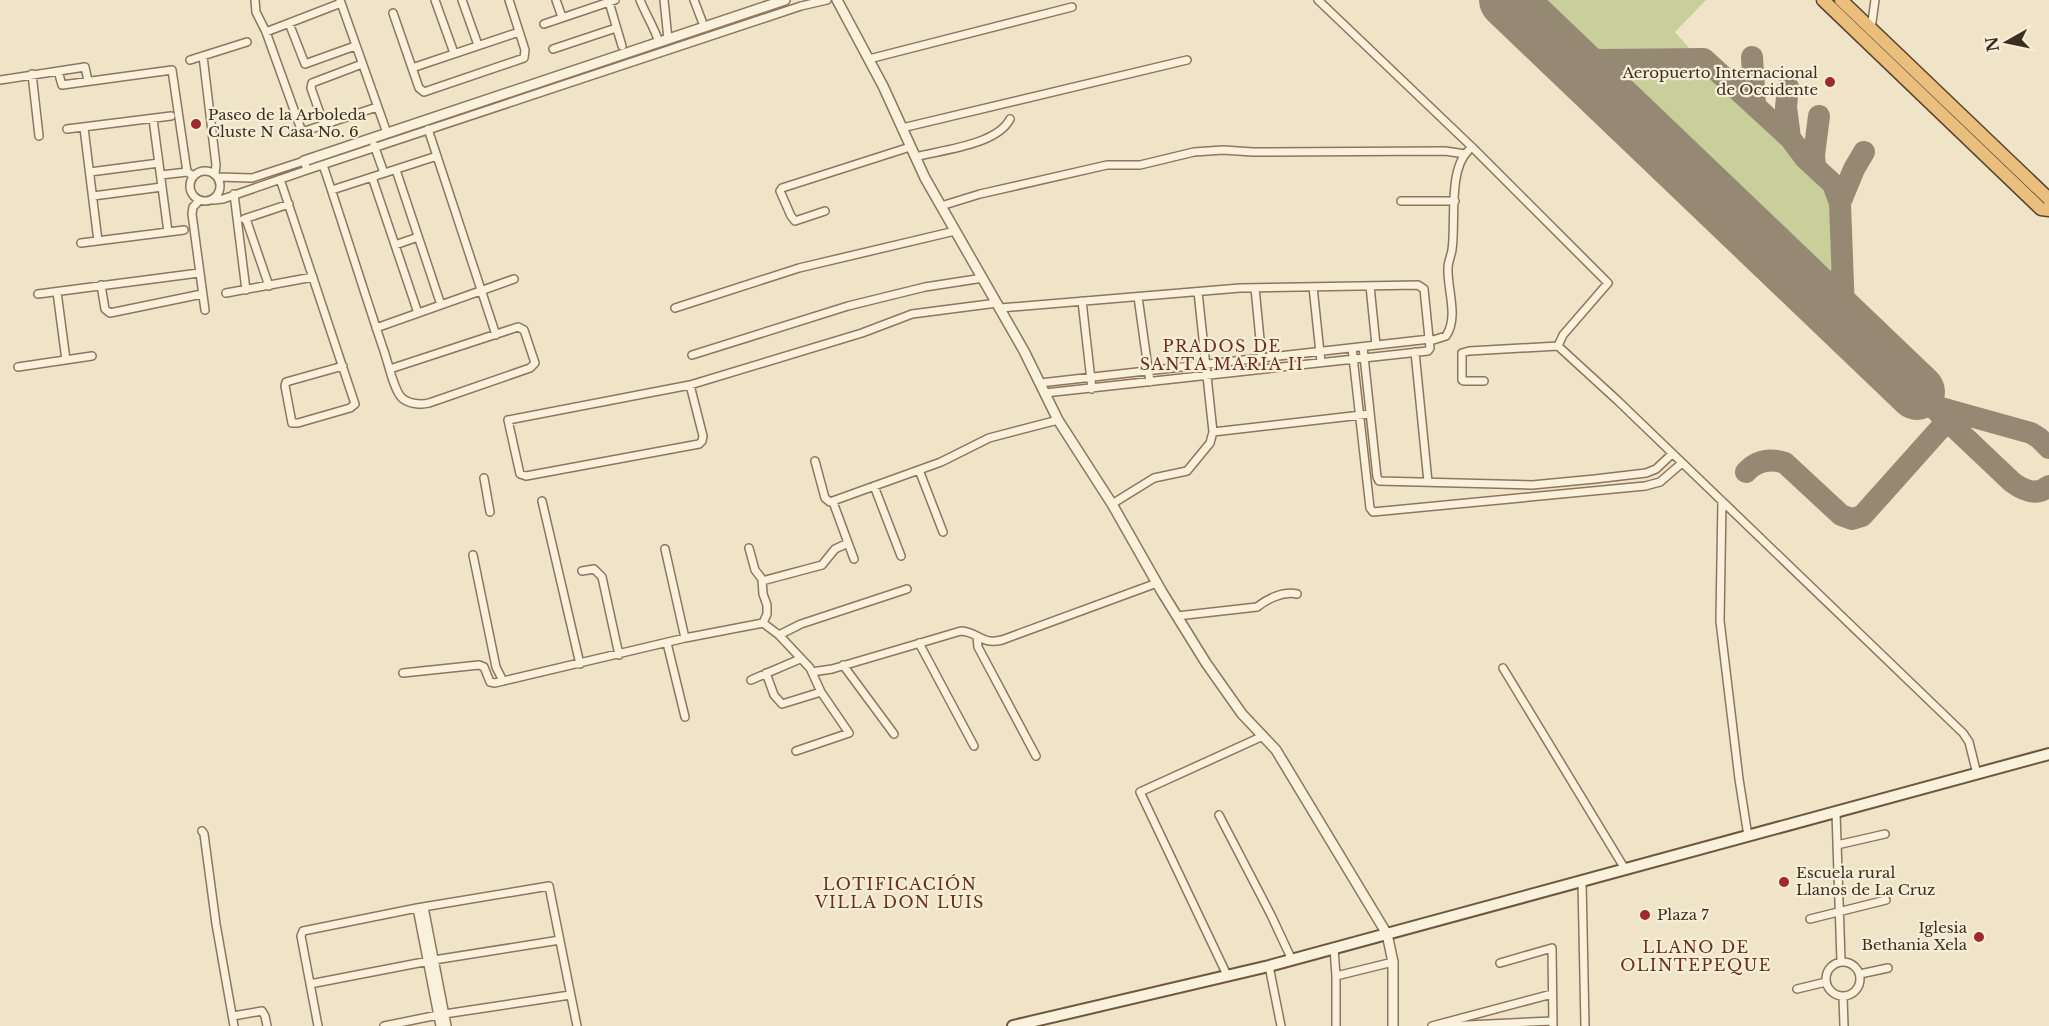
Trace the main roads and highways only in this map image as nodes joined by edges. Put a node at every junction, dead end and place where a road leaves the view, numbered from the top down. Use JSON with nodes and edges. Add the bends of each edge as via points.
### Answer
{"nodes":[{"id":1,"x":1823,"y":0,"type":"edge"},
{"id":2,"x":1841,"y":0,"type":"edge"},
{"id":3,"x":2049,"y":199,"type":"edge"},
{"id":4,"x":2047,"y":210,"type":"edge"},
{"id":5,"x":2049,"y":754,"type":"edge"},
{"id":6,"x":1013,"y":1026,"type":"edge"}],
"edges":[{"from":1,"to":4,"type":"highway"},
{"from":2,"to":3,"type":"highway"},
{"from":5,"to":6,"type":"main road","via":[[1292,960]]}]}
